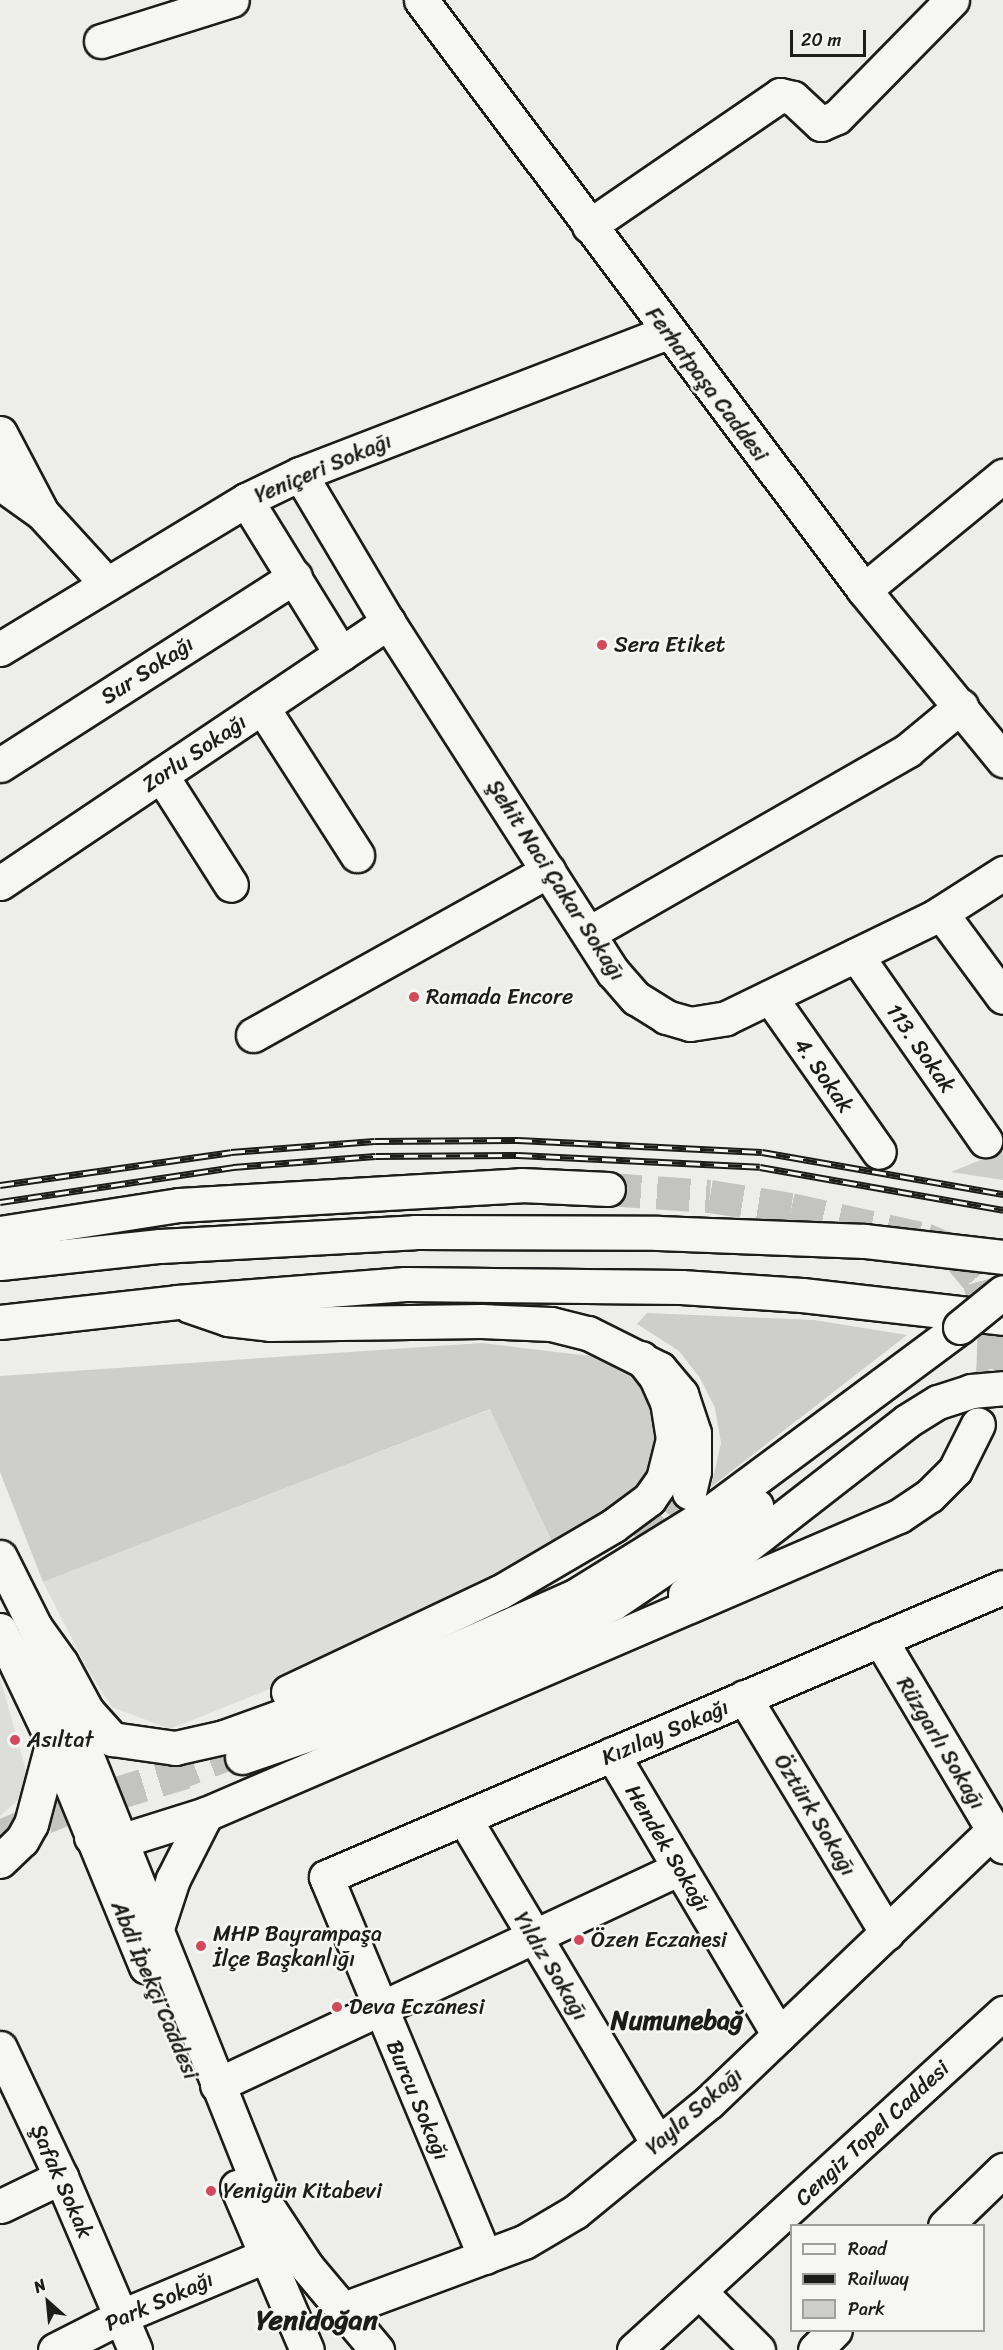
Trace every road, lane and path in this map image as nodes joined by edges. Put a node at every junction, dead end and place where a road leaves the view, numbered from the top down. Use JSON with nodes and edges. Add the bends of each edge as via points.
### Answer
{"nodes":[{"id":1,"x":232,"y":0,"type":"edge"},
{"id":2,"x":422,"y":0,"type":"edge"},
{"id":3,"x":952,"y":0,"type":"edge"},
{"id":4,"x":101,"y":41,"type":"dead end"},
{"id":5,"x":589,"y":226,"type":"junction"},
{"id":6,"x":668,"y":332,"type":"junction"},
{"id":7,"x":0,"y":433,"type":"edge"},
{"id":8,"x":300,"y":474,"type":"junction"},
{"id":9,"x":1003,"y":476,"type":"edge"},
{"id":10,"x":0,"y":483,"type":"edge"},
{"id":11,"x":246,"y":500,"type":"junction"},
{"id":12,"x":42,"y":513,"type":"junction"},
{"id":13,"x":295,"y":576,"type":"junction"},
{"id":14,"x":107,"y":584,"type":"junction"},
{"id":15,"x":864,"y":590,"type":"junction"},
{"id":16,"x":388,"y":622,"type":"junction"},
{"id":17,"x":0,"y":649,"type":"edge"},
{"id":18,"x":341,"y":654,"type":"junction"},
{"id":19,"x":961,"y":706,"type":"junction"},
{"id":20,"x":262,"y":707,"type":"junction"},
{"id":21,"x":1003,"y":759,"type":"edge"},
{"id":22,"x":0,"y":765,"type":"edge"},
{"id":23,"x":161,"y":775,"type":"junction"},
{"id":24,"x":357,"y":855,"type":"dead end"},
{"id":25,"x":548,"y":871,"type":"junction"},
{"id":26,"x":1003,"y":873,"type":"edge"},
{"id":27,"x":0,"y":884,"type":"edge"},
{"id":28,"x":231,"y":885,"type":"dead end"},
{"id":29,"x":941,"y":913,"type":"junction"},
{"id":30,"x":589,"y":933,"type":"junction"},
{"id":31,"x":856,"y":955,"type":"junction"},
{"id":32,"x":770,"y":997,"type":"junction"},
{"id":33,"x":1003,"y":998,"type":"edge"},
{"id":34,"x":253,"y":1035,"type":"dead end"},
{"id":35,"x":985,"y":1140,"type":"dead end"},
{"id":36,"x":879,"y":1152,"type":"dead end"},
{"id":37,"x":608,"y":1189,"type":"tunnel mouth"},
{"id":38,"x":0,"y":1233,"type":"edge"},
{"id":39,"x":1003,"y":1257,"type":"edge"},
{"id":40,"x":0,"y":1263,"type":"edge"},
{"id":41,"x":177,"y":1302,"type":"junction"},
{"id":42,"x":1000,"y":1312,"type":"edge"},
{"id":43,"x":0,"y":1322,"type":"edge"},
{"id":44,"x":960,"y":1328,"type":"junction"},
{"id":45,"x":641,"y":1358,"type":"junction"},
{"id":46,"x":1003,"y":1388,"type":"edge"},
{"id":47,"x":978,"y":1424,"type":"tunnel mouth"},
{"id":48,"x":689,"y":1491,"type":"tunnel mouth"},
{"id":49,"x":0,"y":1557,"type":"edge"},
{"id":50,"x":1003,"y":1587,"type":"edge"},
{"id":51,"x":35,"y":1627,"type":"junction"},
{"id":52,"x":0,"y":1630,"type":"edge"},
{"id":53,"x":880,"y":1640,"type":"junction"},
{"id":54,"x":577,"y":1656,"type":"junction"},
{"id":55,"x":744,"y":1697,"type":"junction"},
{"id":56,"x":53,"y":1741,"type":"junction"},
{"id":57,"x":136,"y":1745,"type":"junction"},
{"id":58,"x":612,"y":1754,"type":"junction"},
{"id":59,"x":242,"y":1757,"type":"tunnel mouth"},
{"id":60,"x":206,"y":1814,"type":"junction"},
{"id":61,"x":464,"y":1818,"type":"junction"},
{"id":62,"x":998,"y":1838,"type":"edge"},
{"id":63,"x":105,"y":1839,"type":"junction"},
{"id":64,"x":0,"y":1861,"type":"edge"},
{"id":65,"x":680,"y":1868,"type":"junction"},
{"id":66,"x":326,"y":1877,"type":"joint"},
{"id":67,"x":156,"y":1931,"type":"junction"},
{"id":68,"x":887,"y":1933,"type":"junction"},
{"id":69,"x":533,"y":1938,"type":"junction"},
{"id":70,"x":380,"y":2011,"type":"junction"},
{"id":71,"x":1003,"y":2013,"type":"edge"},
{"id":72,"x":779,"y":2035,"type":"junction"},
{"id":73,"x":0,"y":2048,"type":"edge"},
{"id":74,"x":217,"y":2085,"type":"junction"},
{"id":75,"x":658,"y":2143,"type":"junction"},
{"id":76,"x":1003,"y":2170,"type":"edge"},
{"id":77,"x":61,"y":2177,"type":"junction"},
{"id":78,"x":1,"y":2206,"type":"edge"},
{"id":79,"x":947,"y":2224,"type":"edge"},
{"id":80,"x":265,"y":2256,"type":"junction"},
{"id":81,"x":485,"y":2257,"type":"junction"},
{"id":82,"x":700,"y":2292,"type":"junction"},
{"id":83,"x":341,"y":2310,"type":"junction"},
{"id":84,"x":122,"y":2316,"type":"junction"},
{"id":85,"x":834,"y":2332,"type":"edge"},
{"id":86,"x":55,"y":2350,"type":"edge"},
{"id":87,"x":135,"y":2350,"type":"edge"},
{"id":88,"x":307,"y":2350,"type":"edge"},
{"id":89,"x":377,"y":2350,"type":"edge"},
{"id":90,"x":634,"y":2350,"type":"edge"},
{"id":91,"x":758,"y":2350,"type":"edge"},
{"id":92,"x":815,"y":2350,"type":"edge"}],
"edges":[{"from":1,"to":4,"type":"main road"},
{"from":2,"to":5,"type":"main road","name":"Ferhatpaşa Caddesi"},
{"from":3,"to":5,"type":"main road","via":[[837,117],[821,124],[793,98],[780,95]]},
{"from":5,"to":6,"type":"main road","name":"Ferhatpaşa Caddesi"},
{"from":6,"to":8,"type":"main road","name":"Yeniçeri Sokağı"},
{"from":6,"to":15,"type":"main road","name":"Ferhatpaşa Caddesi"},
{"from":7,"to":12,"type":"main road"},
{"from":8,"to":11,"type":"main road","name":"Yeniçeri Sokağı"},
{"from":8,"to":16,"type":"main road","name":"Şehit Naci Çakar Sokağı"},
{"from":9,"to":15,"type":"main road"},
{"from":10,"to":12,"type":"main road"},
{"from":11,"to":13,"type":"main road"},
{"from":11,"to":14,"type":"main road","name":"Yeniçeri Sokağı"},
{"from":12,"to":14,"type":"main road"},
{"from":13,"to":18,"type":"main road"},
{"from":13,"to":22,"type":"main road","name":"Sur Sokağı"},
{"from":14,"to":17,"type":"main road","name":"Yeniçeri Sokağı"},
{"from":15,"to":19,"type":"main road","name":"Ferhatpaşa Caddesi"},
{"from":16,"to":18,"type":"main road","name":"Zorlu Sokağı"},
{"from":16,"to":25,"type":"main road","name":"Şehit Naci Çakar Sokağı"},
{"from":18,"to":20,"type":"main road","name":"Zorlu Sokağı"},
{"from":19,"to":21,"type":"main road","name":"Ferhatpaşa Caddesi"},
{"from":19,"to":30,"type":"main road","via":[[908,750]]},
{"from":20,"to":23,"type":"main road","name":"Zorlu Sokağı"},
{"from":20,"to":24,"type":"main road"},
{"from":23,"to":27,"type":"main road","name":"Zorlu Sokağı"},
{"from":23,"to":28,"type":"main road"},
{"from":25,"to":30,"type":"main road","name":"Şehit Naci Çakar Sokağı"},
{"from":25,"to":34,"type":"main road"},
{"from":26,"to":29,"type":"main road","name":"Şehit Naci Çakar Sokağı"},
{"from":29,"to":31,"type":"main road","name":"Şehit Naci Çakar Sokağı"},
{"from":29,"to":33,"type":"main road"},
{"from":30,"to":32,"type":"main road","name":"Şehit Naci Çakar Sokağı","via":[[636,998],[666,1017],[690,1024],[726,1018]]},
{"from":31,"to":32,"type":"main road","name":"Şehit Naci Çakar Sokağı"},
{"from":31,"to":35,"type":"main road","name":"113. Sokak"},
{"from":32,"to":36,"type":"main road","name":"4. Sokak"},
{"from":37,"to":38,"type":"main road","via":[[521,1185],[179,1204]]},
{"from":39,"to":40,"type":"main road","via":[[865,1241],[658,1233],[415,1232],[160,1245]]},
{"from":41,"to":42,"type":"main road","via":[[405,1284],[559,1283],[802,1295]]},
{"from":41,"to":43,"type":"main road"},
{"from":41,"to":45,"type":"main road","via":[[228,1319],[270,1324],[399,1320],[551,1324],[588,1333]]},
{"from":42,"to":44,"type":"main road","bridge":true},
{"from":44,"to":57,"type":"main road","via":[[703,1517],[575,1596],[401,1673],[224,1737],[175,1748]]},
{"from":44,"to":59,"type":"main road","via":[[909,1379],[808,1467],[714,1537],[613,1604],[499,1660]]},
{"from":45,"to":48,"type":"main road","via":[[672,1380],[689,1410],[695,1455]]},
{"from":45,"to":57,"type":"main road","via":[[656,1377],[667,1402],[673,1439],[663,1479],[649,1499],[614,1525],[500,1592],[341,1670],[191,1732]]},
{"from":46,"to":54,"type":"main road","via":[[949,1399],[907,1421],[686,1593]]},
{"from":47,"to":54,"type":"main road","via":[[955,1470],[929,1496],[899,1516]]},
{"from":49,"to":51,"type":"main road","name":"Abdi İpekçi Caddesi"},
{"from":50,"to":53,"type":"main road","name":"Kızılay Sokağı"},
{"from":51,"to":57,"type":"main road","via":[[100,1728],[112,1739]]},
{"from":51,"to":63,"type":"main road","name":"Abdi İpekçi Caddesi"},
{"from":52,"to":56,"type":"main road","name":"Abdi İpekçi Caddesi"},
{"from":53,"to":55,"type":"main road","name":"Kızılay Sokağı"},
{"from":53,"to":62,"type":"main road","name":"Rüzgarlı Sokağı"},
{"from":54,"to":60,"type":"main road"},
{"from":55,"to":58,"type":"main road","name":"Kızılay Sokağı"},
{"from":55,"to":68,"type":"main road","name":"Öztürk Sokağı"},
{"from":56,"to":63,"type":"main road","name":"Abdi İpekçi Caddesi"},
{"from":56,"to":64,"type":"main road","via":[[31,1824],[22,1840]]},
{"from":58,"to":61,"type":"main road","name":"Kızılay Sokağı"},
{"from":58,"to":65,"type":"main road","name":"Hendek Sokağı"},
{"from":60,"to":63,"type":"main road"},
{"from":60,"to":67,"type":"main road","via":[[177,1870]]},
{"from":61,"to":66,"type":"main road","name":"Kızılay Sokağı"},
{"from":61,"to":69,"type":"main road","name":"Yıldız Sokağı"},
{"from":62,"to":68,"type":"main road","name":"Yayla Sokağı"},
{"from":63,"to":67,"type":"main road","name":"Abdi İpekçi Caddesi"},
{"from":63,"to":80,"type":"main road","name":"Abdi İpekçi Caddesi"},
{"from":65,"to":69,"type":"main road"},
{"from":65,"to":72,"type":"main road","name":"Hendek Sokağı"},
{"from":66,"to":70,"type":"main road","name":"Burcu Sokağı"},
{"from":67,"to":74,"type":"main road","name":"Abdi İpekçi Caddesi"},
{"from":68,"to":72,"type":"main road","name":"Yayla Sokağı"},
{"from":69,"to":70,"type":"main road"},
{"from":69,"to":75,"type":"main road","name":"Yıldız Sokağı"},
{"from":70,"to":74,"type":"main road"},
{"from":70,"to":81,"type":"main road","name":"Burcu Sokağı"},
{"from":71,"to":82,"type":"main road","name":"Cengiz Topel Caddesi"},
{"from":72,"to":75,"type":"main road","name":"Yayla Sokağı","via":[[709,2102]]},
{"from":73,"to":77,"type":"main road","name":"Şafak Sokak"},
{"from":74,"to":83,"type":"main road","name":"Abdi İpekçi Caddesi","via":[[267,2206]]},
{"from":75,"to":81,"type":"main road","name":"Yayla Sokağı","via":[[553,2228]]},
{"from":76,"to":79,"type":"main road"},
{"from":77,"to":78,"type":"main road"},
{"from":77,"to":84,"type":"main road","name":"Şafak Sokak"},
{"from":80,"to":84,"type":"main road","name":"Park Sokağı"},
{"from":80,"to":88,"type":"main road","name":"Abdi İpekçi Caddesi"},
{"from":81,"to":83,"type":"main road","name":"Yayla Sokağı"},
{"from":82,"to":90,"type":"main road","name":"Cengiz Topel Caddesi"},
{"from":82,"to":91,"type":"main road"},
{"from":83,"to":89,"type":"main road","name":"Abdi İpekçi Caddesi"},
{"from":84,"to":86,"type":"main road","name":"Park Sokağı"},
{"from":84,"to":87,"type":"main road","name":"Şafak Sokak"},
{"from":85,"to":92,"type":"main road"}]}
